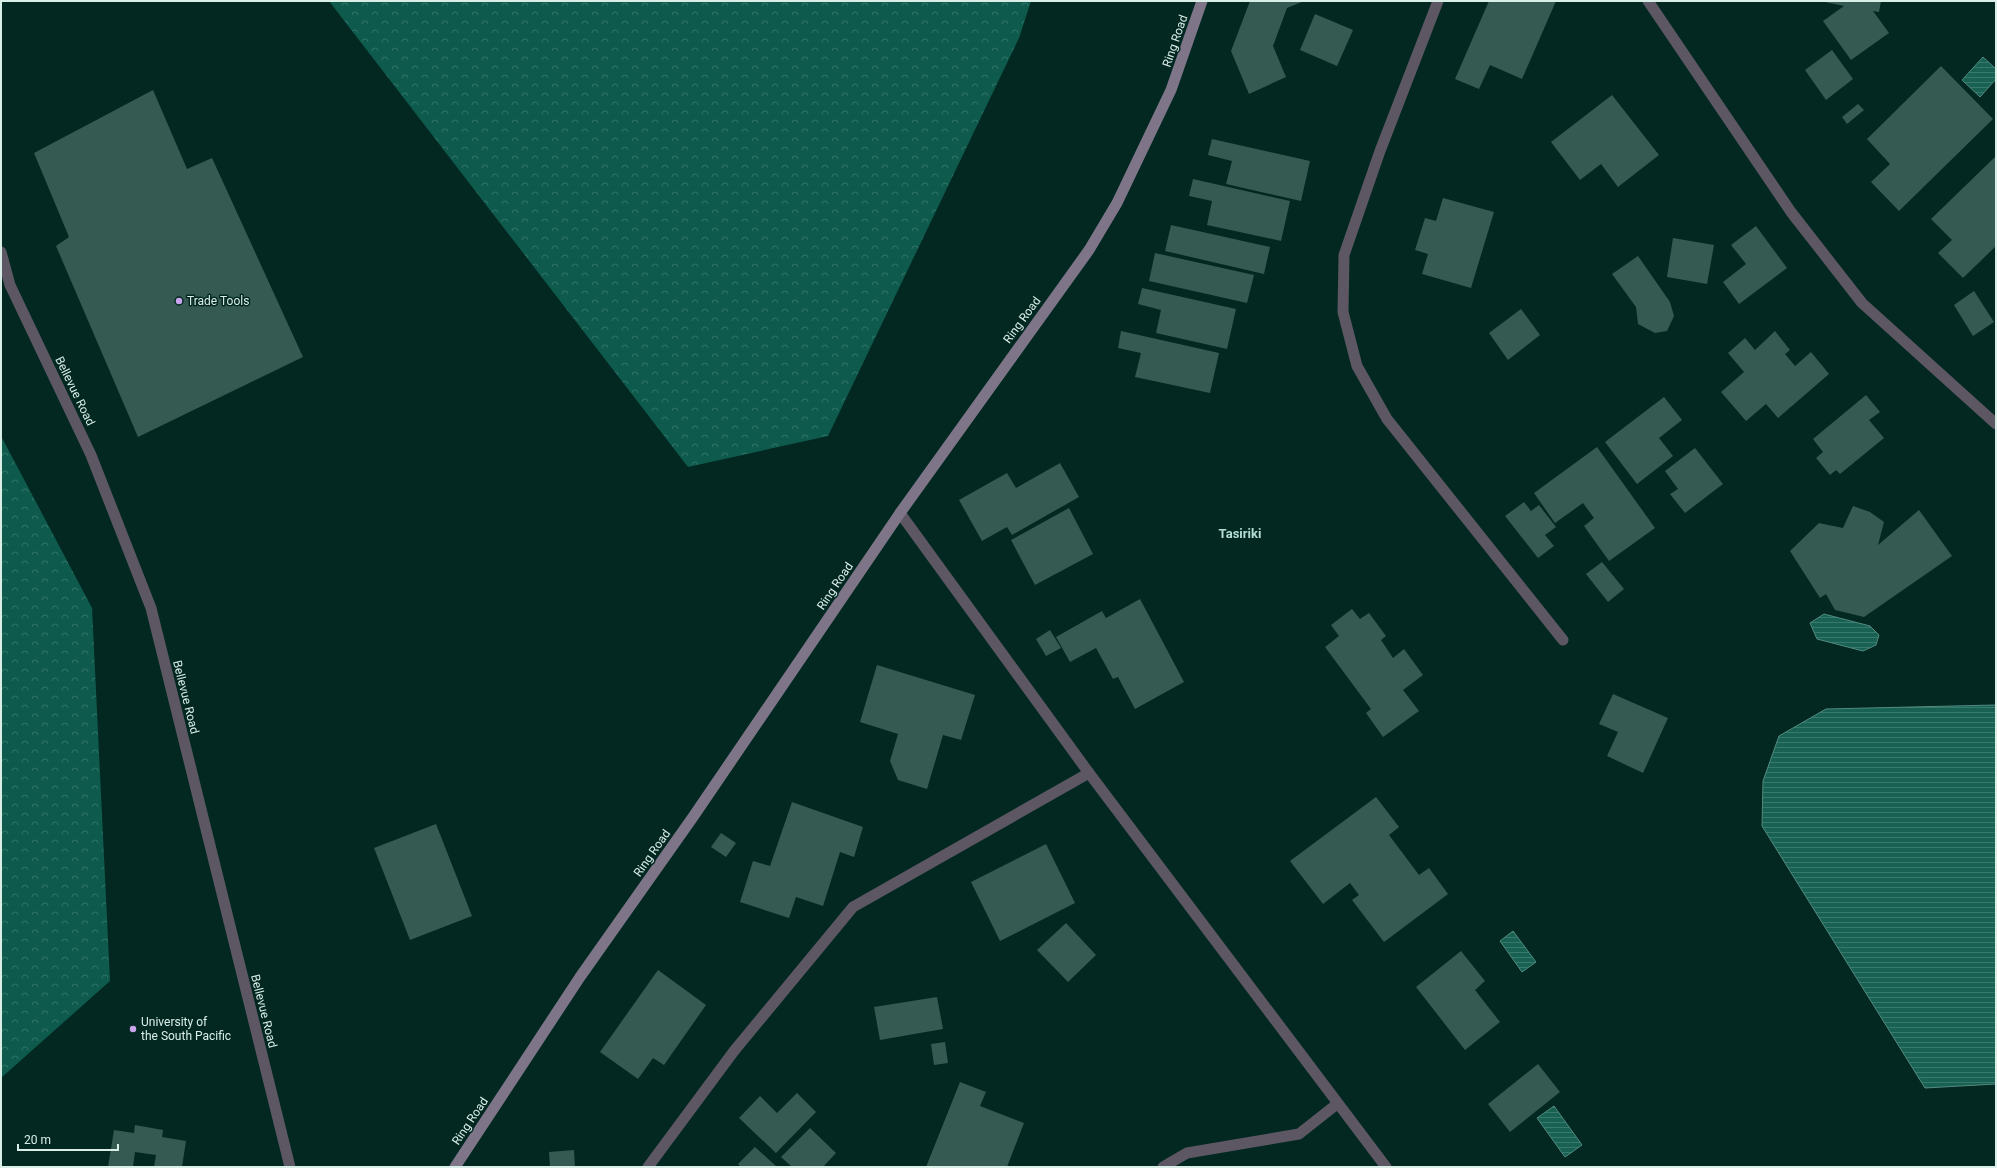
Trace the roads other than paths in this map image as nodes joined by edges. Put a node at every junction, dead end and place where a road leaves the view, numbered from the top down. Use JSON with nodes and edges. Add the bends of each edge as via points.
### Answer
{"nodes":[{"id":1,"x":1202,"y":1,"type":"edge"},
{"id":2,"x":1438,"y":1,"type":"edge"},
{"id":3,"x":1648,"y":1,"type":"edge"},
{"id":4,"x":1,"y":252,"type":"edge"},
{"id":5,"x":1996,"y":424,"type":"edge"},
{"id":6,"x":900,"y":513,"type":"junction"},
{"id":7,"x":1563,"y":640,"type":"dead end"},
{"id":8,"x":1089,"y":773,"type":"junction"},
{"id":9,"x":1337,"y":1104,"type":"junction"},
{"id":10,"x":290,"y":1167,"type":"edge"},
{"id":11,"x":455,"y":1167,"type":"edge"},
{"id":12,"x":648,"y":1167,"type":"edge"},
{"id":13,"x":1163,"y":1167,"type":"edge"},
{"id":14,"x":1386,"y":1167,"type":"edge"}],
"edges":[{"from":1,"to":6,"type":"main road","name":"Ring Road","via":[[1171,90],[1117,203],[1089,250]]},
{"from":2,"to":7,"type":"street","via":[[1380,151],[1344,255],[1343,312],[1357,366],[1387,419]]},
{"from":3,"to":5,"type":"street","via":[[1791,212],[1862,303]]},
{"from":4,"to":10,"type":"street","name":"Bellevue Road","via":[[10,285],[92,455],[151,608]]},
{"from":6,"to":8,"type":"street"},
{"from":6,"to":11,"type":"main road","name":"Ring Road","via":[[693,817],[580,977]]},
{"from":8,"to":9,"type":"street"},
{"from":8,"to":12,"type":"street","via":[[853,907],[734,1051]]},
{"from":9,"to":13,"type":"street","via":[[1299,1134],[1187,1153]]},
{"from":9,"to":14,"type":"street"}]}
